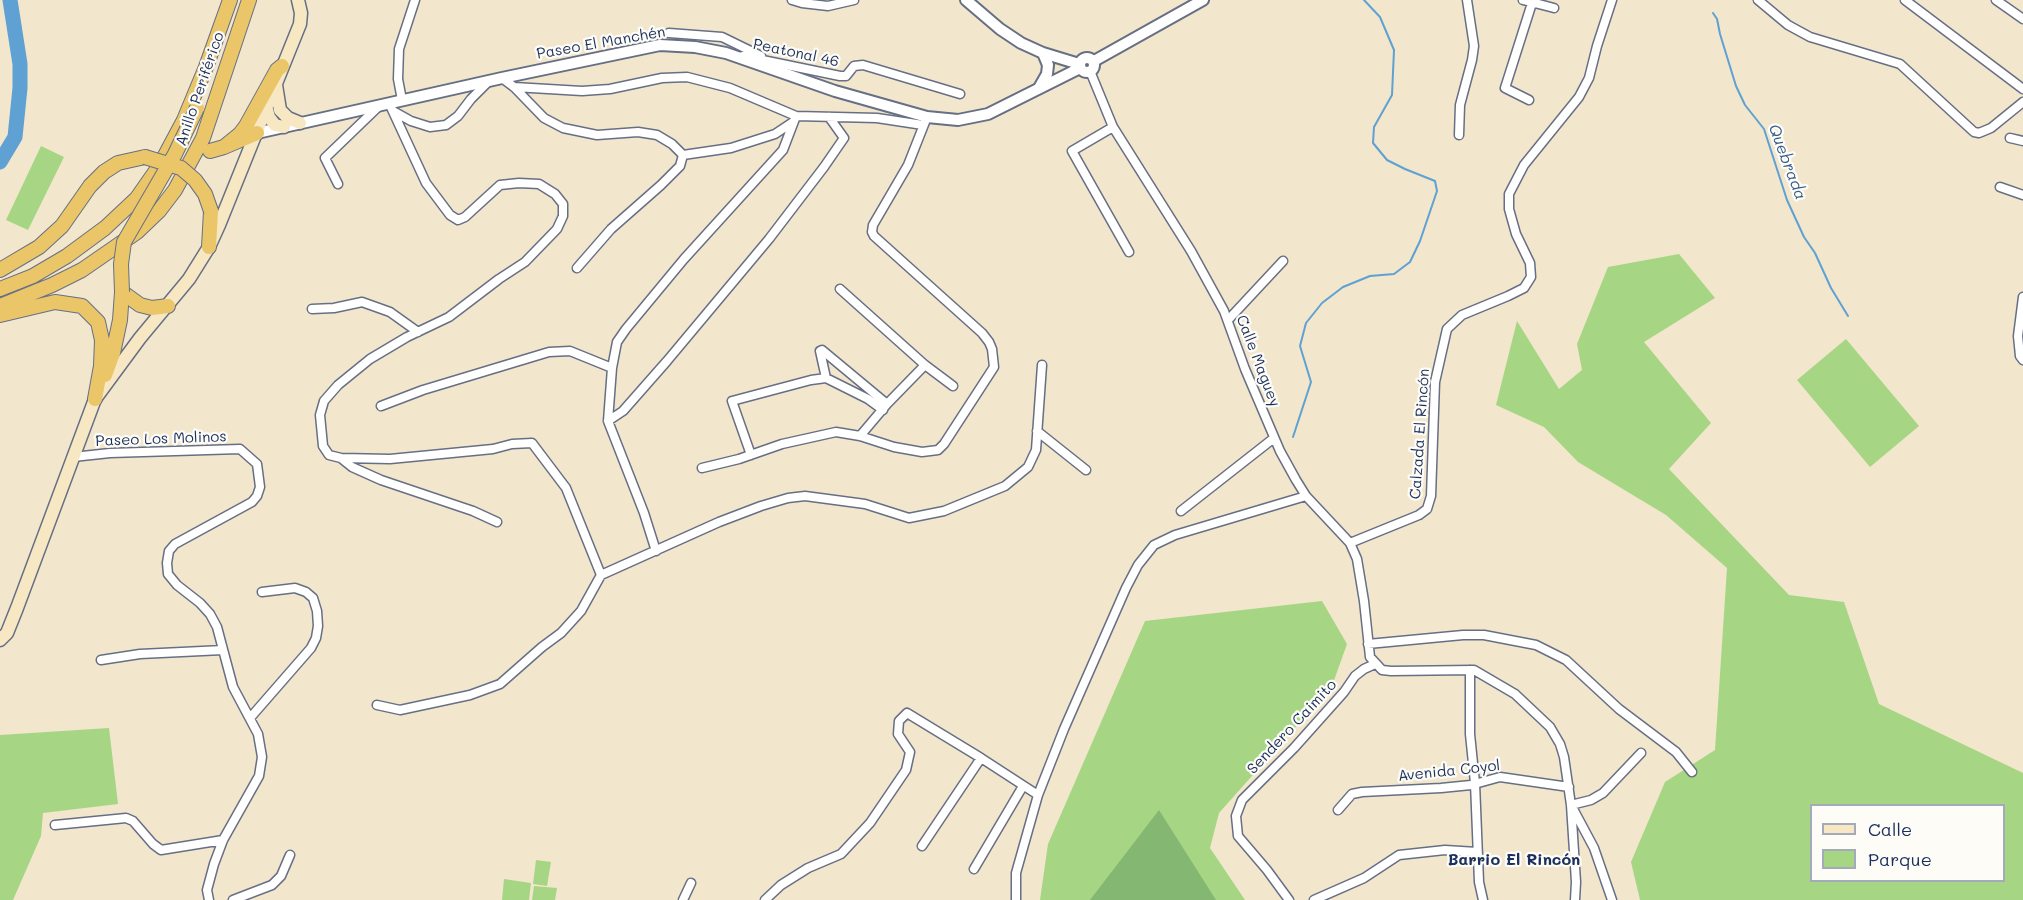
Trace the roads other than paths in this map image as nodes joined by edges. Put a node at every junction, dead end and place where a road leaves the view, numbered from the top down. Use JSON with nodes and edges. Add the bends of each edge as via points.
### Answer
{"nodes":[{"id":1,"x":230,"y":0,"type":"edge"},
{"id":2,"x":249,"y":0,"type":"edge"},
{"id":3,"x":298,"y":0,"type":"edge"},
{"id":4,"x":416,"y":0,"type":"edge"},
{"id":5,"x":792,"y":0,"type":"edge"},
{"id":6,"x":854,"y":0,"type":"edge"},
{"id":7,"x":966,"y":0,"type":"edge"},
{"id":8,"x":1203,"y":0,"type":"edge"},
{"id":9,"x":1467,"y":0,"type":"edge"},
{"id":10,"x":1522,"y":0,"type":"edge"},
{"id":11,"x":1612,"y":0,"type":"edge"},
{"id":12,"x":1758,"y":0,"type":"edge"},
{"id":13,"x":1905,"y":0,"type":"edge"},
{"id":14,"x":1996,"y":0,"type":"edge"},
{"id":15,"x":1532,"y":3,"type":"junction"},
{"id":16,"x":1554,"y":8,"type":"dead end"},
{"id":17,"x":2023,"y":19,"type":"edge"},
{"id":18,"x":669,"y":33,"type":"dead end"},
{"id":19,"x":218,"y":36,"type":"junction"},
{"id":20,"x":726,"y":53,"type":"junction"},
{"id":21,"x":1043,"y":53,"type":"junction"},
{"id":22,"x":767,"y":59,"type":"junction"},
{"id":23,"x":282,"y":66,"type":"junction"},
{"id":24,"x":1086,"y":66,"type":"junction"},
{"id":25,"x":502,"y":78,"type":"junction"},
{"id":26,"x":490,"y":80,"type":"junction"},
{"id":27,"x":276,"y":81,"type":"junction"},
{"id":28,"x":514,"y":87,"type":"junction"},
{"id":29,"x":2023,"y":89,"type":"edge"},
{"id":30,"x":1036,"y":91,"type":"junction"},
{"id":31,"x":960,"y":94,"type":"dead end"},
{"id":32,"x":402,"y":100,"type":"junction"},
{"id":33,"x":1529,"y":100,"type":"dead end"},
{"id":34,"x":2023,"y":102,"type":"edge"},
{"id":35,"x":266,"y":106,"type":"junction"},
{"id":36,"x":387,"y":106,"type":"junction"},
{"id":37,"x":829,"y":117,"type":"junction"},
{"id":38,"x":795,"y":119,"type":"junction"},
{"id":39,"x":925,"y":121,"type":"junction"},
{"id":40,"x":300,"y":123,"type":"junction"},
{"id":41,"x":284,"y":127,"type":"junction"},
{"id":42,"x":1113,"y":127,"type":"junction"},
{"id":43,"x":257,"y":133,"type":"junction"},
{"id":44,"x":1459,"y":135,"type":"dead end"},
{"id":45,"x":2010,"y":138,"type":"dead end"},
{"id":46,"x":2023,"y":141,"type":"edge"},
{"id":47,"x":224,"y":147,"type":"junction"},
{"id":48,"x":210,"y":151,"type":"dead end"},
{"id":49,"x":683,"y":155,"type":"junction"},
{"id":50,"x":338,"y":184,"type":"dead end"},
{"id":51,"x":2000,"y":188,"type":"dead end"},
{"id":52,"x":2023,"y":195,"type":"edge"},
{"id":53,"x":209,"y":247,"type":"junction"},
{"id":54,"x":1130,"y":252,"type":"dead end"},
{"id":55,"x":1283,"y":261,"type":"dead end"},
{"id":56,"x":577,"y":268,"type":"dead end"},
{"id":57,"x":0,"y":270,"type":"edge"},
{"id":58,"x":0,"y":289,"type":"edge"},
{"id":59,"x":840,"y":289,"type":"dead end"},
{"id":60,"x":122,"y":292,"type":"junction"},
{"id":61,"x":2023,"y":297,"type":"edge"},
{"id":62,"x":0,"y":306,"type":"edge"},
{"id":63,"x":168,"y":306,"type":"junction"},
{"id":64,"x":312,"y":309,"type":"dead end"},
{"id":65,"x":0,"y":315,"type":"edge"},
{"id":66,"x":2022,"y":317,"type":"edge"},
{"id":67,"x":1228,"y":320,"type":"junction"},
{"id":68,"x":418,"y":332,"type":"junction"},
{"id":69,"x":2023,"y":360,"type":"edge"},
{"id":70,"x":925,"y":365,"type":"junction"},
{"id":71,"x":1042,"y":365,"type":"dead end"},
{"id":72,"x":612,"y":368,"type":"junction"},
{"id":73,"x":826,"y":378,"type":"junction"},
{"id":74,"x":953,"y":386,"type":"dead end"},
{"id":75,"x":95,"y":399,"type":"junction"},
{"id":76,"x":381,"y":406,"type":"dead end"},
{"id":77,"x":885,"y":407,"type":"junction"},
{"id":78,"x":608,"y":421,"type":"junction"},
{"id":79,"x":1037,"y":431,"type":"junction"},
{"id":80,"x":860,"y":436,"type":"junction"},
{"id":81,"x":1274,"y":438,"type":"junction"},
{"id":82,"x":751,"y":455,"type":"junction"},
{"id":83,"x":73,"y":457,"type":"junction"},
{"id":84,"x":341,"y":458,"type":"junction"},
{"id":85,"x":702,"y":468,"type":"dead end"},
{"id":86,"x":1086,"y":470,"type":"dead end"},
{"id":87,"x":1306,"y":496,"type":"junction"},
{"id":88,"x":1182,"y":511,"type":"dead end"},
{"id":89,"x":497,"y":522,"type":"dead end"},
{"id":90,"x":1350,"y":543,"type":"junction"},
{"id":91,"x":656,"y":551,"type":"junction"},
{"id":92,"x":601,"y":575,"type":"junction"},
{"id":93,"x":262,"y":592,"type":"dead end"},
{"id":94,"x":0,"y":640,"type":"edge"},
{"id":95,"x":1368,"y":644,"type":"junction"},
{"id":96,"x":223,"y":650,"type":"junction"},
{"id":97,"x":101,"y":660,"type":"dead end"},
{"id":98,"x":1375,"y":664,"type":"junction"},
{"id":99,"x":1470,"y":670,"type":"junction"},
{"id":100,"x":377,"y":705,"type":"dead end"},
{"id":101,"x":250,"y":718,"type":"junction"},
{"id":102,"x":1641,"y":753,"type":"dead end"},
{"id":103,"x":981,"y":758,"type":"junction"},
{"id":104,"x":1692,"y":772,"type":"dead end"},
{"id":105,"x":1475,"y":783,"type":"junction"},
{"id":106,"x":1023,"y":786,"type":"junction"},
{"id":107,"x":1569,"y":787,"type":"junction"},
{"id":108,"x":1038,"y":795,"type":"junction"},
{"id":109,"x":1571,"y":805,"type":"junction"},
{"id":110,"x":1338,"y":810,"type":"dead end"},
{"id":111,"x":55,"y":825,"type":"dead end"},
{"id":112,"x":223,"y":840,"type":"junction"},
{"id":113,"x":922,"y":846,"type":"dead end"},
{"id":114,"x":1477,"y":852,"type":"junction"},
{"id":115,"x":290,"y":855,"type":"dead end"},
{"id":116,"x":974,"y":869,"type":"dead end"},
{"id":117,"x":690,"y":883,"type":"dead end"},
{"id":118,"x":209,"y":900,"type":"edge"},
{"id":119,"x":233,"y":900,"type":"edge"},
{"id":120,"x":683,"y":900,"type":"edge"},
{"id":121,"x":765,"y":900,"type":"edge"},
{"id":122,"x":1016,"y":900,"type":"edge"},
{"id":123,"x":1289,"y":900,"type":"edge"},
{"id":124,"x":1314,"y":900,"type":"edge"},
{"id":125,"x":1483,"y":900,"type":"edge"},
{"id":126,"x":1575,"y":900,"type":"edge"},
{"id":127,"x":1612,"y":900,"type":"edge"}],
"edges":[{"from":1,"to":19,"type":"highway","name":"Anillo Periférico"},
{"from":2,"to":62,"type":"highway","name":"Anillo Periférico","via":[[203,138],[159,211],[137,232],[82,270]]},
{"from":3,"to":23,"type":"main road","via":[[300,24]]},
{"from":4,"to":32,"type":"street","via":[[398,56]]},
{"from":5,"to":6,"type":"street","via":[[828,6]]},
{"from":7,"to":21,"type":"street","via":[[1000,29]]},
{"from":8,"to":24,"type":"street","name":"Paseo El Manchén"},
{"from":9,"to":44,"type":"street","via":[[1473,46],[1460,105]]},
{"from":10,"to":15,"type":"street"},
{"from":11,"to":90,"type":"street","name":"Calzada El Rincón","via":[[1589,78],[1579,97],[1524,165],[1509,194],[1509,209],[1530,263],[1531,277],[1524,288],[1462,315],[1447,329],[1435,382],[1431,496],[1427,508],[1419,515]]},
{"from":12,"to":34,"type":"street","via":[[1788,25],[1810,36],[1900,64],[1974,132],[1985,131]]},
{"from":13,"to":29,"type":"street"},
{"from":14,"to":17,"type":"street"},
{"from":15,"to":16,"type":"street"},
{"from":15,"to":33,"type":"street","via":[[1505,88]]},
{"from":18,"to":22,"type":"street","via":[[722,37]]},
{"from":19,"to":58,"type":"highway","name":"Anillo Periférico","via":[[184,120],[137,198],[67,256]]},
{"from":19,"to":60,"type":"highway","bridge":true,"via":[[197,108],[124,242]]},
{"from":20,"to":22,"type":"street","name":"Peatonal 46"},
{"from":20,"to":25,"type":"street","name":"Paseo El Manchén","via":[[660,45]]},
{"from":20,"to":39,"type":"street","name":"Paseo El Manchén"},
{"from":21,"to":24,"type":"street"},
{"from":21,"to":30,"type":"street","via":[[1047,74]]},
{"from":22,"to":31,"type":"street","name":"Peatonal 46","via":[[840,76],[863,65]]},
{"from":23,"to":27,"type":"main road"},
{"from":23,"to":47,"type":"highway","via":[[246,126]]},
{"from":24,"to":30,"type":"street","name":"Paseo El Manchén"},
{"from":24,"to":42,"type":"street","name":"Calle Maguey"},
{"from":25,"to":26,"type":"street","name":"Paseo El Manchén"},
{"from":25,"to":28,"type":"street"},
{"from":26,"to":32,"type":"street","name":"Paseo El Manchén"},
{"from":26,"to":36,"type":"street","via":[[446,125],[430,127],[411,121]]},
{"from":27,"to":35,"type":"main road"},
{"from":27,"to":40,"type":"main road","via":[[280,110]]},
{"from":28,"to":38,"type":"street","via":[[582,91],[687,77],[730,88]]},
{"from":28,"to":49,"type":"street","via":[[544,118],[563,128],[597,135],[657,135]]},
{"from":30,"to":39,"type":"street","name":"Paseo El Manchén","via":[[988,114]]},
{"from":32,"to":36,"type":"street","name":"Paseo El Manchén"},
{"from":35,"to":41,"type":"main road","via":[[269,117]]},
{"from":35,"to":43,"type":"main road"},
{"from":36,"to":40,"type":"street","name":"Paseo El Manchén"},
{"from":36,"to":50,"type":"street","via":[[325,158]]},
{"from":36,"to":68,"type":"street","via":[[426,183],[458,220],[500,185],[539,184],[563,204],[557,229],[525,262],[449,317]]},
{"from":37,"to":38,"type":"street"},
{"from":37,"to":39,"type":"street"},
{"from":37,"to":78,"type":"street","via":[[844,138],[824,167],[667,361],[623,411]]},
{"from":38,"to":49,"type":"street","via":[[775,134],[731,148]]},
{"from":38,"to":72,"type":"street","via":[[783,150],[626,329],[618,342]]},
{"from":39,"to":80,"type":"street","via":[[908,165],[872,232],[982,333],[992,350],[994,367],[938,450],[903,449]]},
{"from":40,"to":41,"type":"street","name":"Paseo El Manchén"},
{"from":41,"to":43,"type":"street","name":"Paseo El Manchén"},
{"from":42,"to":54,"type":"street","via":[[1072,151]]},
{"from":42,"to":67,"type":"street","name":"Calle Maguey","via":[[1191,251]]},
{"from":43,"to":47,"type":"highway"},
{"from":43,"to":53,"type":"main road"},
{"from":45,"to":46,"type":"street"},
{"from":47,"to":48,"type":"highway"},
{"from":49,"to":56,"type":"street","via":[[680,166],[611,230]]},
{"from":51,"to":52,"type":"street"},
{"from":53,"to":57,"type":"highway","bridge":true,"via":[[211,211],[205,194],[181,168],[145,157],[118,163],[104,172],[62,226],[39,247]]},
{"from":53,"to":63,"type":"main road"},
{"from":55,"to":67,"type":"street"},
{"from":59,"to":70,"type":"street"},
{"from":60,"to":63,"type":"highway","via":[[140,305]]},
{"from":60,"to":75,"type":"highway","via":[[113,353]]},
{"from":61,"to":66,"type":"street"},
{"from":63,"to":75,"type":"main road"},
{"from":64,"to":68,"type":"street","via":[[362,302],[390,312]]},
{"from":65,"to":75,"type":"highway","via":[[55,302],[81,306],[98,322],[102,340]]},
{"from":66,"to":69,"type":"street","via":[[2018,336]]},
{"from":67,"to":81,"type":"street","name":"Calle Maguey"},
{"from":68,"to":84,"type":"street","via":[[370,359],[324,401],[320,415],[323,446],[329,455]]},
{"from":70,"to":74,"type":"street"},
{"from":70,"to":77,"type":"street"},
{"from":71,"to":79,"type":"street"},
{"from":72,"to":76,"type":"street","via":[[570,351],[549,352]]},
{"from":72,"to":78,"type":"street"},
{"from":73,"to":77,"type":"street"},
{"from":73,"to":77,"type":"street","via":[[822,350]]},
{"from":73,"to":82,"type":"street","via":[[732,401]]},
{"from":75,"to":83,"type":"main road"},
{"from":77,"to":80,"type":"street"},
{"from":78,"to":91,"type":"street"},
{"from":79,"to":86,"type":"street"},
{"from":79,"to":91,"type":"street","via":[[1036,450],[1028,467],[1005,486],[944,511],[909,518],[865,504],[805,496],[788,498],[719,522]]},
{"from":80,"to":82,"type":"street","via":[[836,432],[817,435]]},
{"from":81,"to":87,"type":"street","name":"Calle Maguey"},
{"from":81,"to":88,"type":"street"},
{"from":82,"to":85,"type":"street"},
{"from":83,"to":94,"type":"main road","via":[[7,633]]},
{"from":83,"to":96,"type":"street","name":"Paseo Los Molinos","via":[[240,449],[257,464],[260,487],[252,502],[169,551],[168,574],[210,614]]},
{"from":84,"to":89,"type":"street","via":[[381,480]]},
{"from":84,"to":92,"type":"street","via":[[390,459],[532,443],[566,488]]},
{"from":87,"to":90,"type":"street","name":"Calle Maguey"},
{"from":87,"to":108,"type":"street","via":[[1175,535],[1154,545],[1126,588]]},
{"from":90,"to":95,"type":"street","name":"Calle Maguey","via":[[1357,559]]},
{"from":91,"to":92,"type":"street"},
{"from":92,"to":100,"type":"street","via":[[581,611],[561,633],[500,684],[470,695],[400,710]]},
{"from":93,"to":101,"type":"street","via":[[295,588],[306,592],[317,610],[318,626],[311,648]]},
{"from":95,"to":98,"type":"street","name":"Calle Maguey"},
{"from":95,"to":104,"type":"street","via":[[1484,635],[1536,645],[1566,660],[1619,709],[1676,752]]},
{"from":96,"to":97,"type":"street"},
{"from":96,"to":101,"type":"street","name":"Paseo Los Molinos","via":[[233,687]]},
{"from":98,"to":99,"type":"street","via":[[1391,671]]},
{"from":98,"to":123,"type":"street","name":"Sendero Caimito","via":[[1355,676],[1294,748],[1242,800],[1236,816],[1238,836]]},
{"from":99,"to":105,"type":"street"},
{"from":99,"to":107,"type":"street","via":[[1515,694],[1550,727],[1564,757]]},
{"from":101,"to":112,"type":"street","name":"Paseo Los Molinos","via":[[262,757],[259,776]]},
{"from":102,"to":109,"type":"street","via":[[1603,793]]},
{"from":103,"to":106,"type":"street"},
{"from":103,"to":113,"type":"street"},
{"from":103,"to":121,"type":"street","via":[[907,713],[899,721],[898,734],[910,752],[906,770],[870,823],[841,854],[808,868]]},
{"from":105,"to":107,"type":"street","name":"Avenida Coyol","via":[[1500,777]]},
{"from":105,"to":110,"type":"street","name":"Avenida Coyol","via":[[1362,792],[1352,794]]},
{"from":105,"to":114,"type":"street"},
{"from":106,"to":108,"type":"street"},
{"from":106,"to":116,"type":"street"},
{"from":107,"to":109,"type":"street"},
{"from":108,"to":122,"type":"street","via":[[1016,873]]},
{"from":109,"to":126,"type":"street"},
{"from":109,"to":127,"type":"street","via":[[1594,848]]},
{"from":111,"to":112,"type":"street","via":[[126,818],[161,850]]},
{"from":112,"to":118,"type":"street","name":"Paseo Los Molinos","via":[[207,890]]},
{"from":114,"to":124,"type":"street","via":[[1445,850],[1399,855],[1364,878]]},
{"from":114,"to":125,"type":"street"},
{"from":115,"to":119,"type":"street","via":[[281,876],[272,885]]},
{"from":117,"to":120,"type":"street"}]}
